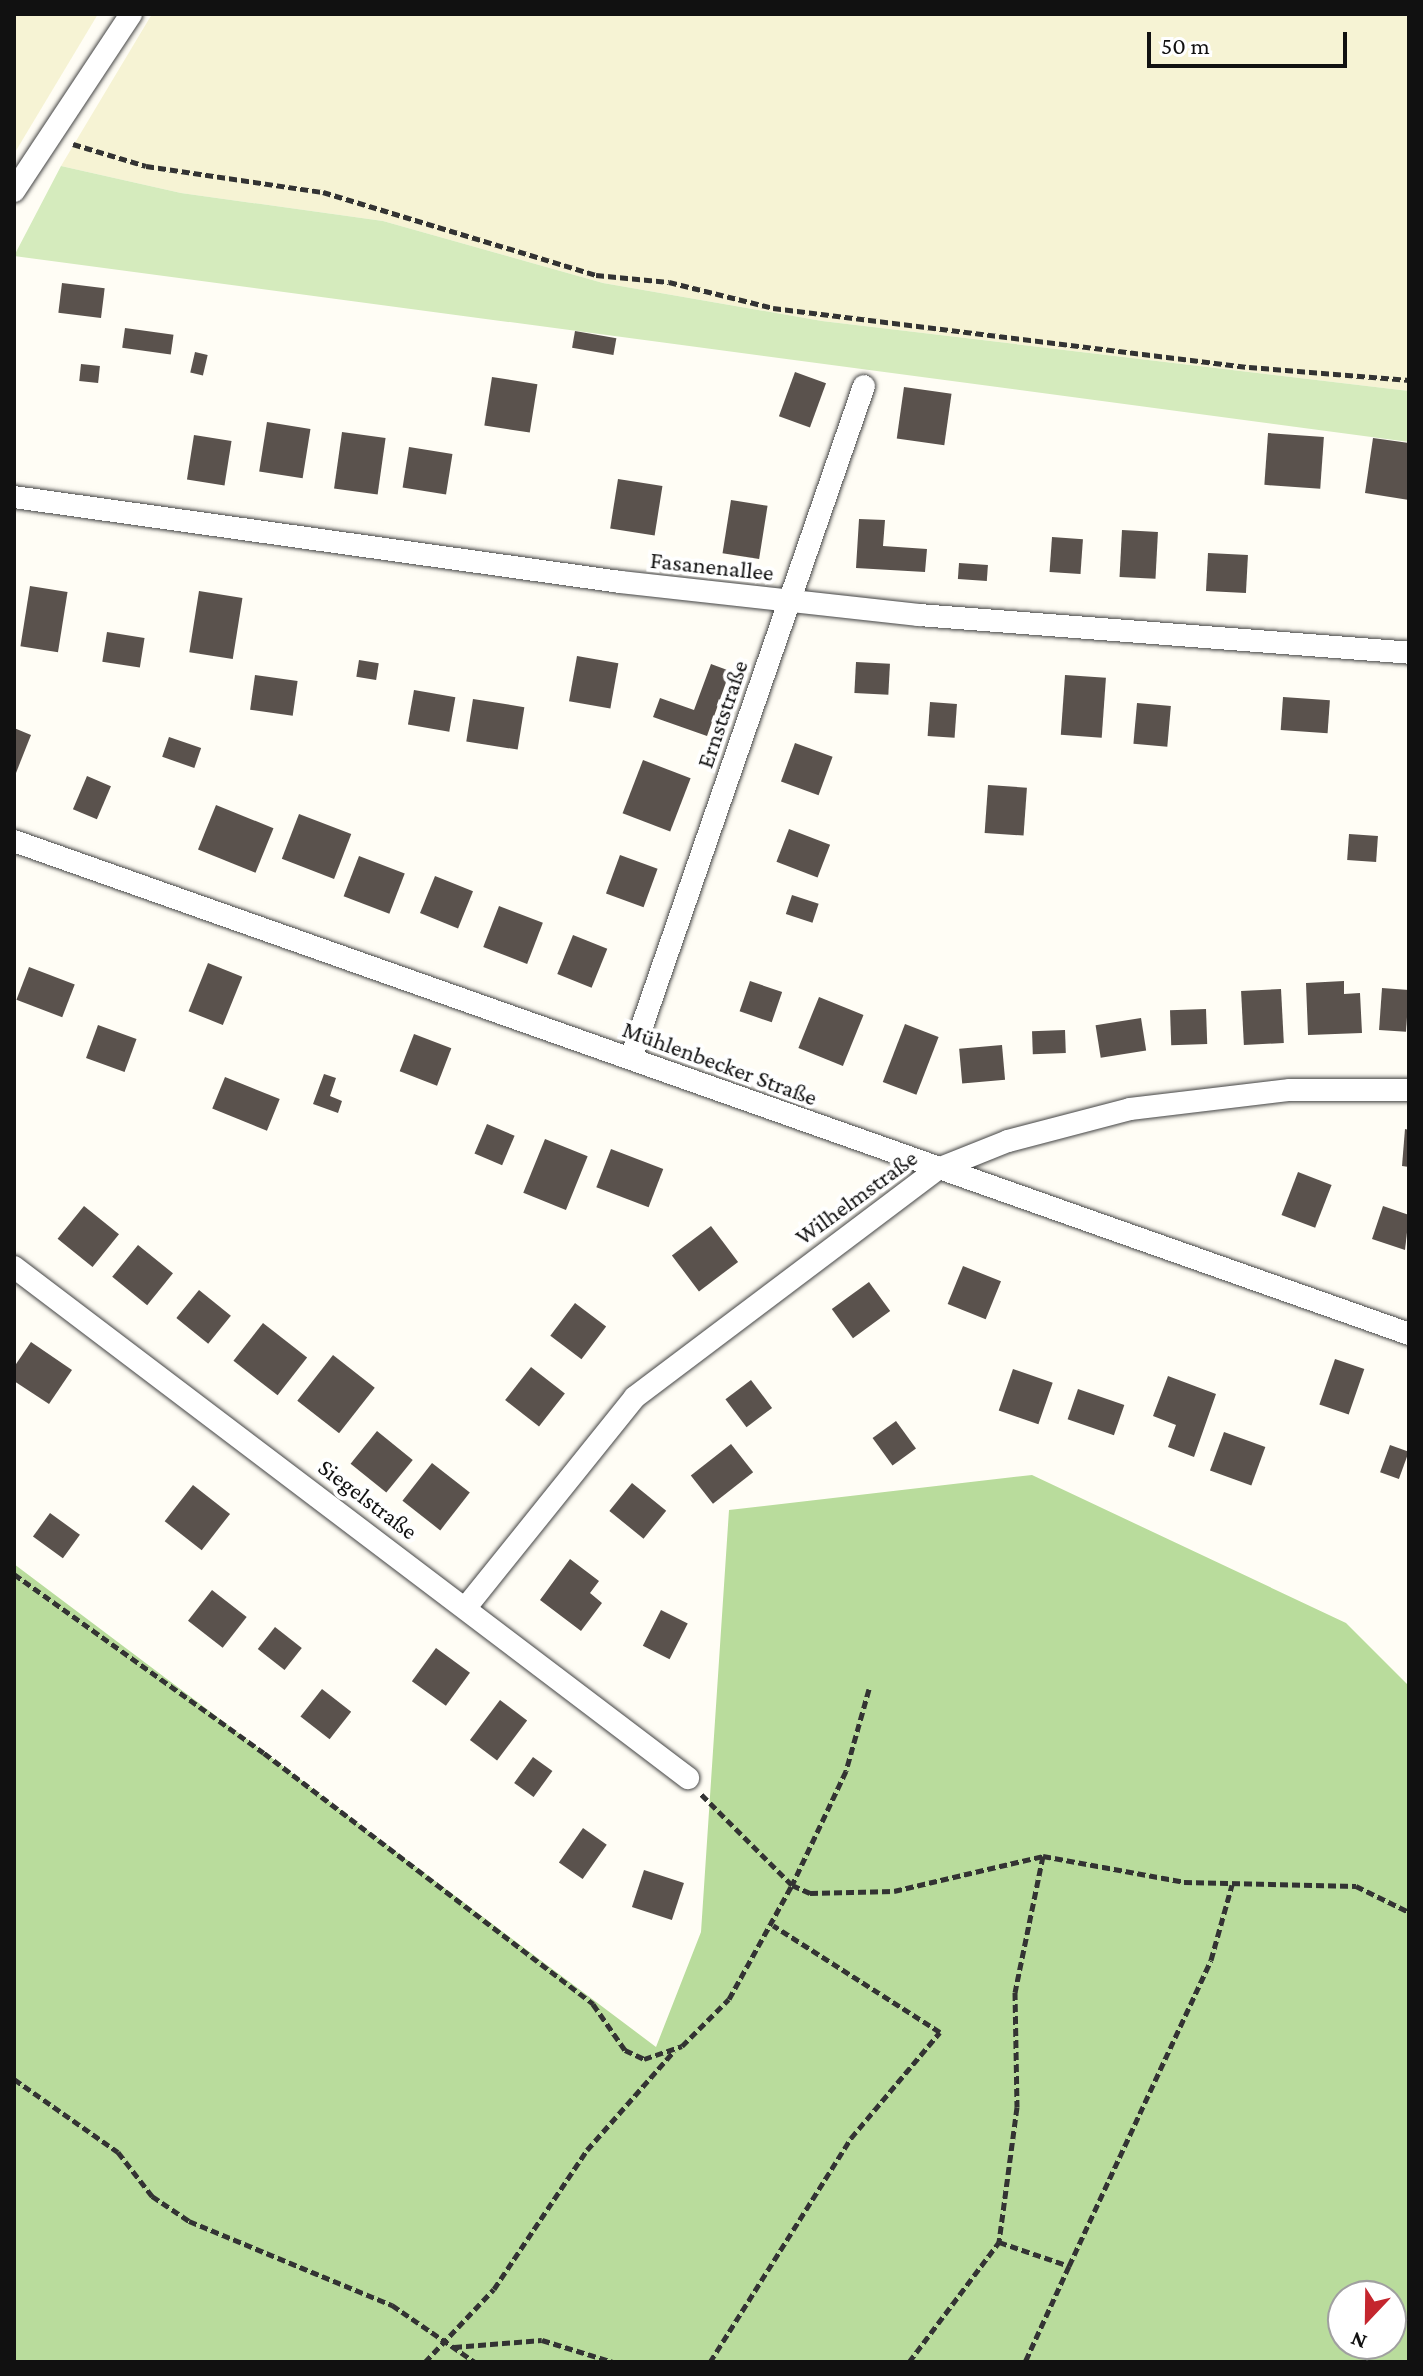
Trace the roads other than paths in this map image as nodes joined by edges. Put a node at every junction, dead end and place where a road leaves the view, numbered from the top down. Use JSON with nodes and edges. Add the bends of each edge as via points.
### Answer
{"nodes":[{"id":1,"x":131,"y":14,"type":"edge"},
{"id":2,"x":14,"y":191,"type":"edge"},
{"id":3,"x":864,"y":386,"type":"dead end"},
{"id":4,"x":14,"y":497,"type":"edge"},
{"id":5,"x":789,"y":600,"type":"junction"},
{"id":6,"x":1409,"y":653,"type":"edge"},
{"id":7,"x":14,"y":841,"type":"edge"},
{"id":8,"x":631,"y":1058,"type":"junction"},
{"id":9,"x":1409,"y":1090,"type":"edge"},
{"id":10,"x":938,"y":1169,"type":"junction"},
{"id":11,"x":14,"y":1267,"type":"edge"},
{"id":12,"x":1409,"y":1334,"type":"edge"},
{"id":13,"x":467,"y":1606,"type":"junction"},
{"id":14,"x":688,"y":1778,"type":"road end"}],
"edges":[{"from":1,"to":2,"type":"street"},
{"from":3,"to":5,"type":"street","name":"Ernststraße"},
{"from":4,"to":5,"type":"street","name":"Fasanenallee"},
{"from":5,"to":6,"type":"street","name":"Fasanenallee"},
{"from":5,"to":8,"type":"street","name":"Ernststraße"},
{"from":7,"to":8,"type":"street","name":"Mühlenbecker Straße"},
{"from":8,"to":10,"type":"street","name":"Mühlenbecker Straße"},
{"from":9,"to":10,"type":"street","name":"Wilhelmstraße","via":[[1276,1091],[1142,1107],[1008,1141]]},
{"from":10,"to":12,"type":"street","name":"Mühlenbecker Straße"},
{"from":10,"to":13,"type":"street","name":"Wilhelmstraße","via":[[635,1397]]},
{"from":11,"to":13,"type":"street","name":"Siegelstraße"},
{"from":13,"to":14,"type":"street","name":"Siegelstraße"}]}
